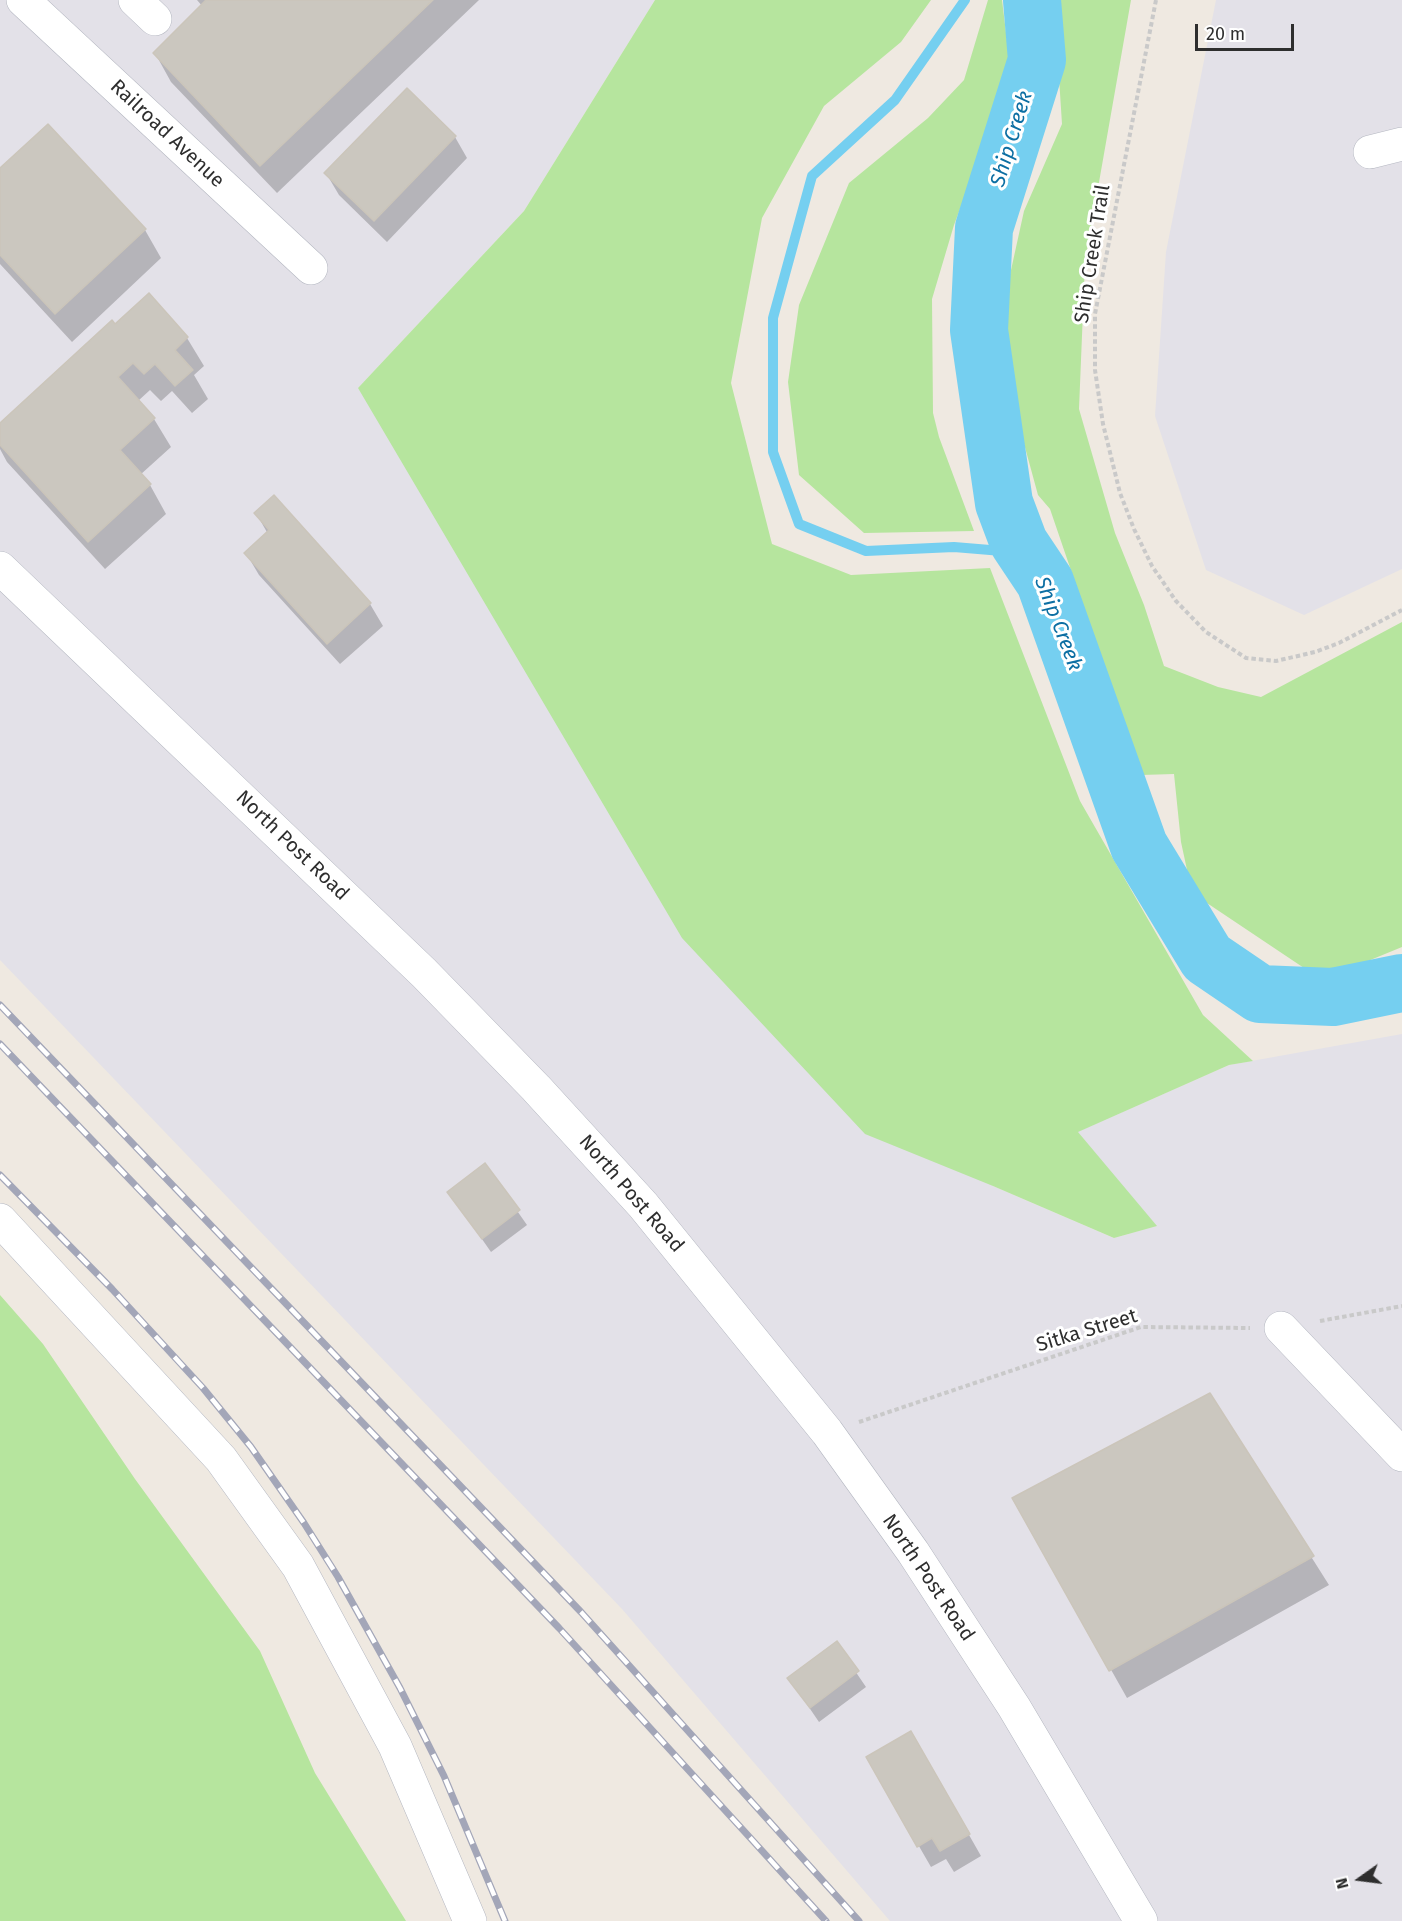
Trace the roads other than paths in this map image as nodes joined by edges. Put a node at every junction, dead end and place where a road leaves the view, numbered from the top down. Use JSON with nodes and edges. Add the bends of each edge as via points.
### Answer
{"nodes":[{"id":1,"x":23,"y":0,"type":"edge"},
{"id":2,"x":1402,"y":144,"type":"edge"},
{"id":3,"x":1370,"y":152,"type":"dead end"},
{"id":4,"x":311,"y":268,"type":"dead end"},
{"id":5,"x":0,"y":568,"type":"edge"},
{"id":6,"x":0,"y":1220,"type":"edge"},
{"id":7,"x":1281,"y":1328,"type":"road end"},
{"id":8,"x":1402,"y":1455,"type":"edge"},
{"id":9,"x":470,"y":1921,"type":"edge"},
{"id":10,"x":1141,"y":1921,"type":"edge"}],
"edges":[{"from":1,"to":4,"type":"street","name":"Railroad Avenue"},
{"from":2,"to":3,"type":"street"},
{"from":5,"to":10,"type":"street","name":"North Post Road","via":[[424,972],[643,1205],[827,1432],[913,1552],[1014,1707]]},
{"from":6,"to":9,"type":"street","via":[[221,1459],[298,1566],[395,1746]]},
{"from":7,"to":8,"type":"street"}]}
